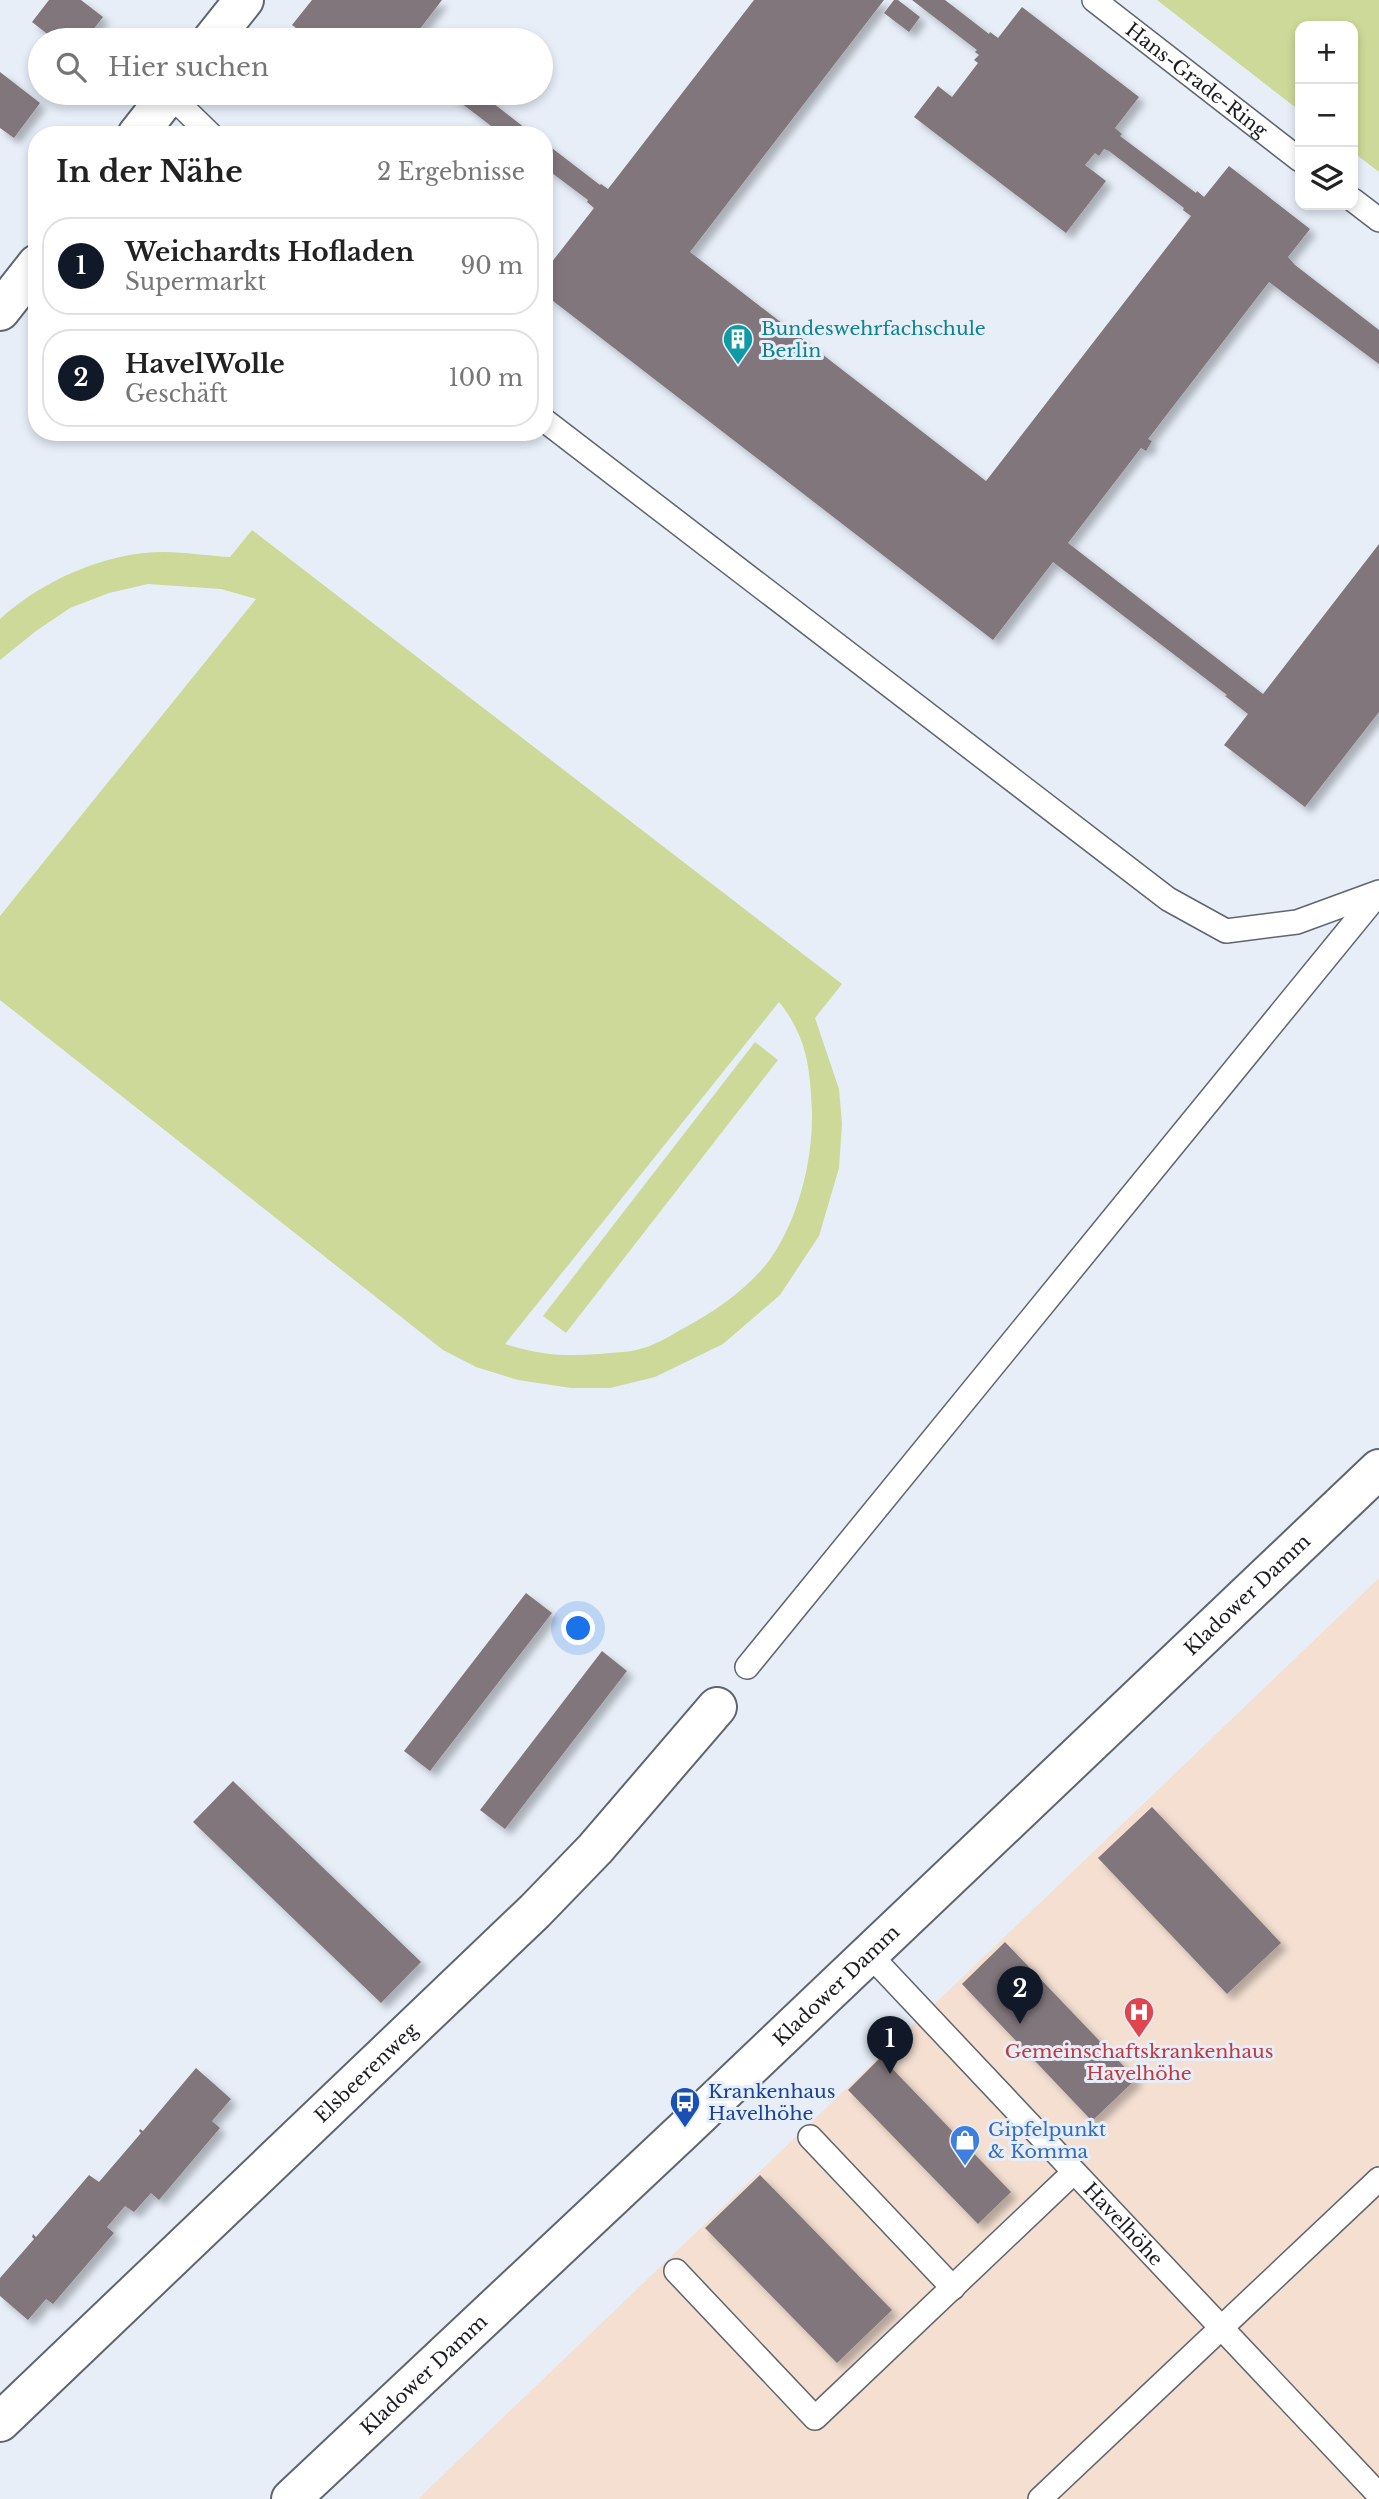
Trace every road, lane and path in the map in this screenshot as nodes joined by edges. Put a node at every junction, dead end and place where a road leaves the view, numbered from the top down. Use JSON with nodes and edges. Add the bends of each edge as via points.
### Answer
{"nodes":[{"id":1,"x":244,"y":0,"type":"edge"},
{"id":2,"x":1094,"y":0,"type":"edge"},
{"id":3,"x":222,"y":28,"type":"edge"},
{"id":4,"x":160,"y":105,"type":"edge"},
{"id":5,"x":181,"y":105,"type":"edge"},
{"id":6,"x":144,"y":126,"type":"edge"},
{"id":7,"x":202,"y":126,"type":"edge"},
{"id":8,"x":1295,"y":155,"type":"edge"},
{"id":9,"x":1358,"y":204,"type":"edge"},
{"id":10,"x":1379,"y":220,"type":"edge"},
{"id":11,"x":28,"y":275,"type":"edge"},
{"id":12,"x":0,"y":311,"type":"edge"},
{"id":13,"x":553,"y":426,"type":"edge"},
{"id":14,"x":1379,"y":892,"type":"edge"},
{"id":15,"x":1379,"y":1469,"type":"edge"},
{"id":16,"x":747,"y":1667,"type":"dead end"},
{"id":17,"x":717,"y":1707,"type":"dead end"},
{"id":18,"x":869,"y":1954,"type":"junction"},
{"id":19,"x":810,"y":2137,"type":"dead end"},
{"id":20,"x":1074,"y":2172,"type":"junction"},
{"id":21,"x":1379,"y":2179,"type":"edge"},
{"id":22,"x":676,"y":2271,"type":"dead end"},
{"id":23,"x":953,"y":2288,"type":"junction"},
{"id":24,"x":1221,"y":2327,"type":"junction"},
{"id":25,"x":0,"y":2422,"type":"edge"},
{"id":26,"x":1379,"y":2495,"type":"edge"},
{"id":27,"x":291,"y":2499,"type":"edge"},
{"id":28,"x":1040,"y":2499,"type":"edge"}],
"edges":[{"from":1,"to":3,"type":"main road"},
{"from":2,"to":8,"type":"lane","name":"Hans-Grade-Ring"},
{"from":4,"to":6,"type":"main road"},
{"from":5,"to":7,"type":"lane"},
{"from":9,"to":10,"type":"lane"},
{"from":11,"to":12,"type":"main road"},
{"from":13,"to":14,"type":"lane","via":[[1168,899],[1226,931],[1297,922]]},
{"from":14,"to":16,"type":"lane"},
{"from":15,"to":18,"type":"main road","name":"Kladower Damm"},
{"from":17,"to":25,"type":"main road","name":"Elsbeerenweg","via":[[535,1911]]},
{"from":18,"to":20,"type":"lane","name":"Havelhöhe"},
{"from":18,"to":27,"type":"main road","name":"Kladower Damm"},
{"from":19,"to":23,"type":"lane"},
{"from":20,"to":23,"type":"lane"},
{"from":20,"to":24,"type":"lane","name":"Havelhöhe"},
{"from":21,"to":24,"type":"lane"},
{"from":22,"to":23,"type":"lane","via":[[815,2418]]},
{"from":24,"to":26,"type":"lane","name":"Havelhöhe"},
{"from":24,"to":28,"type":"lane"}]}
